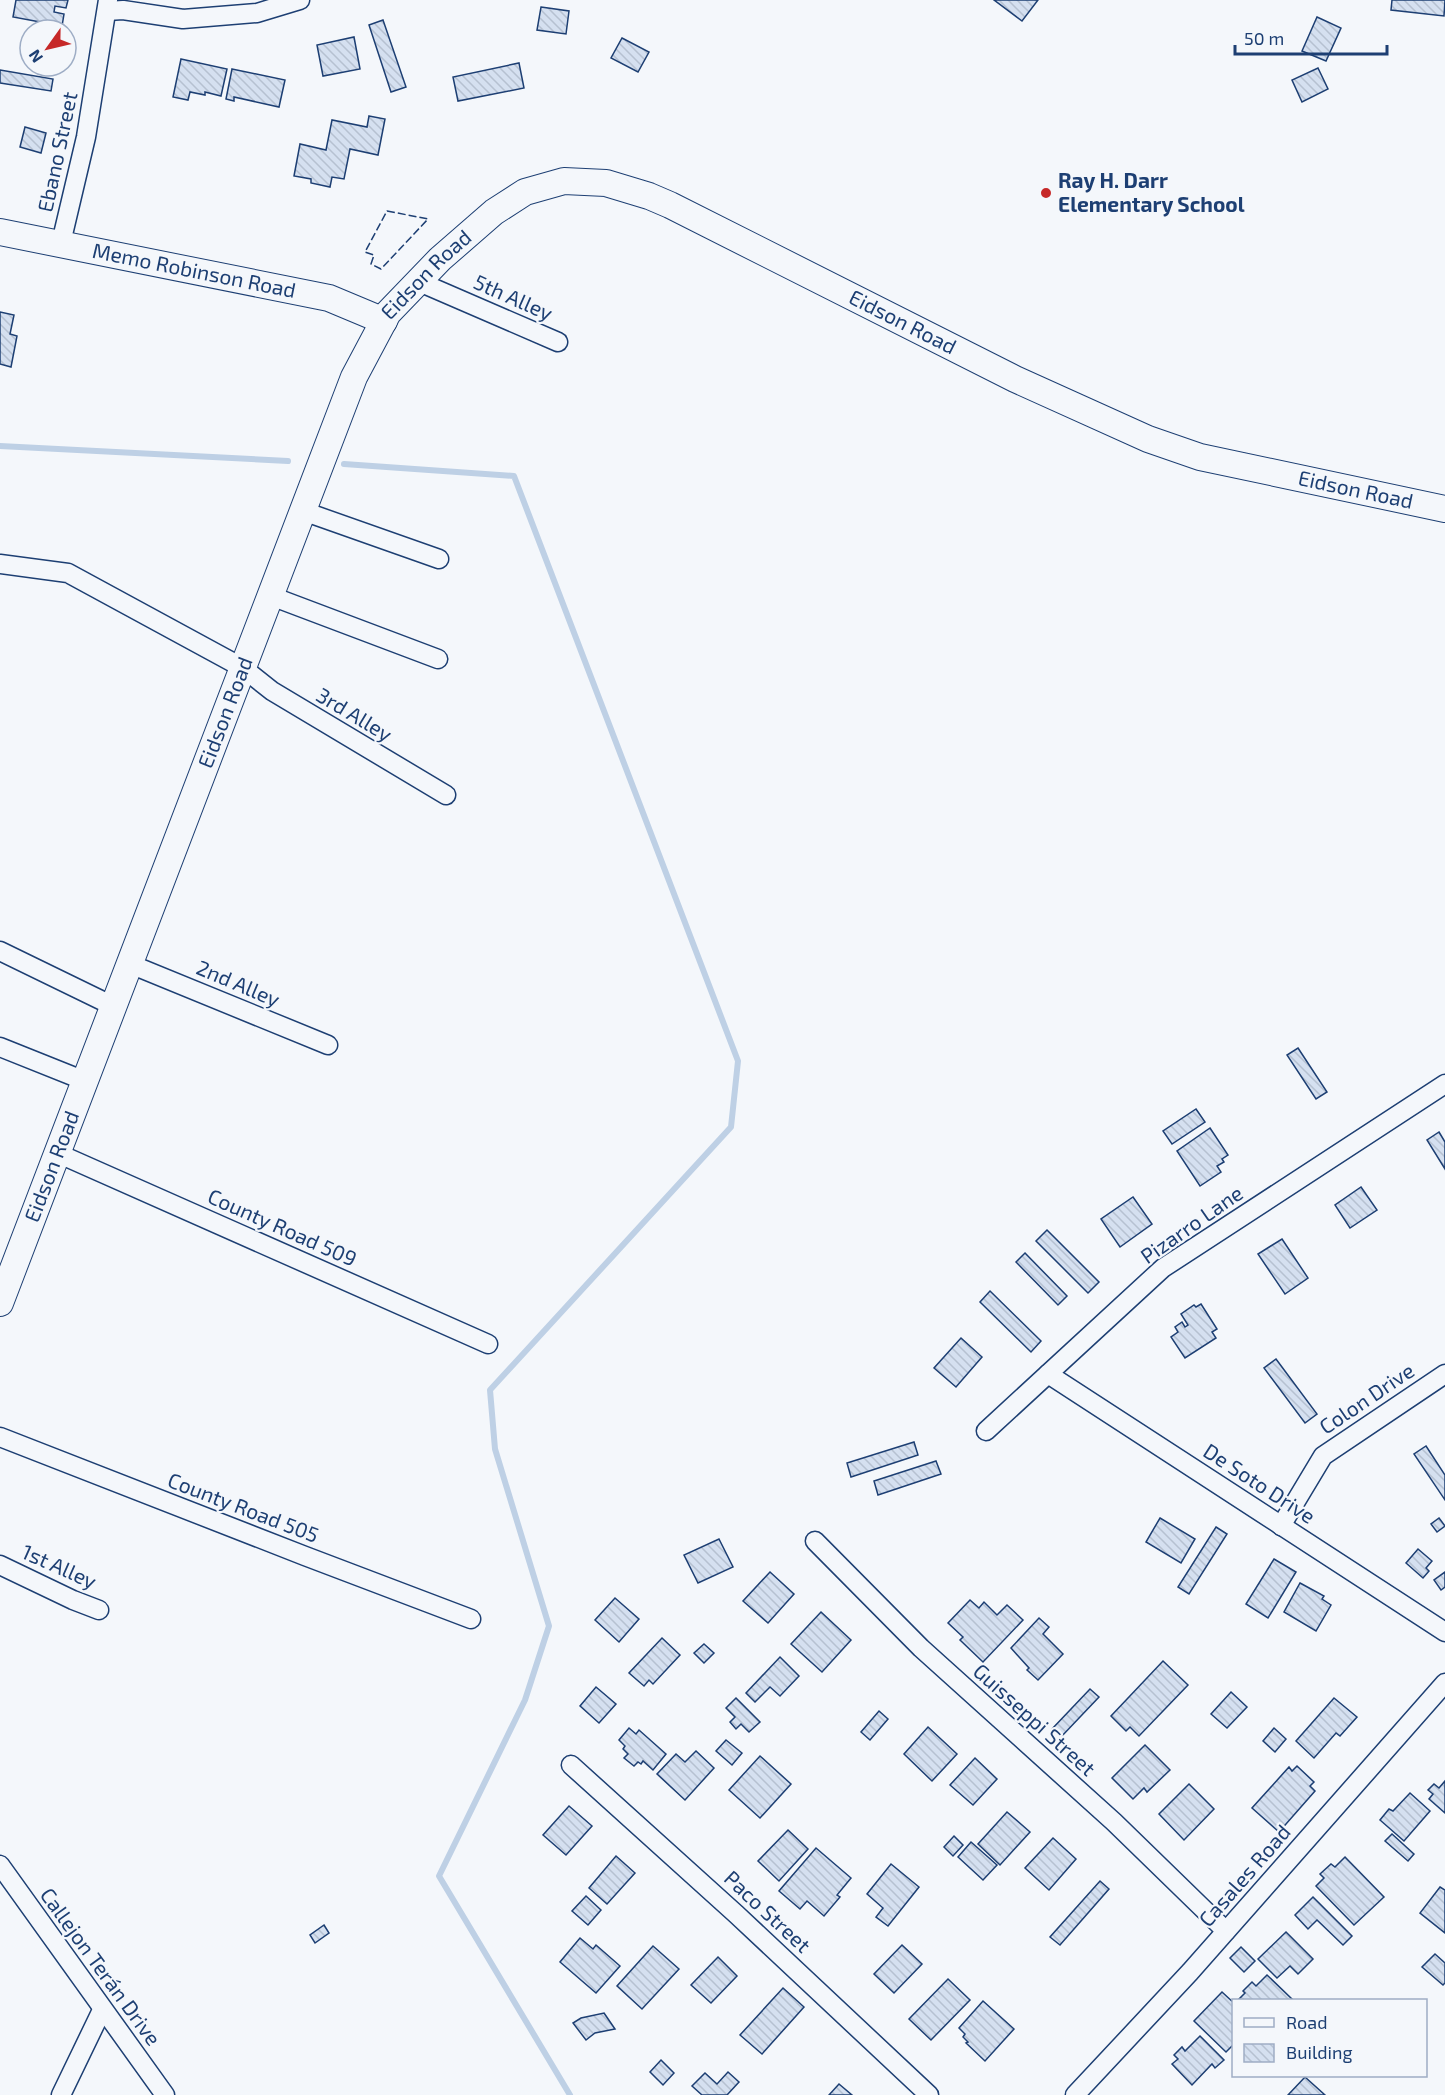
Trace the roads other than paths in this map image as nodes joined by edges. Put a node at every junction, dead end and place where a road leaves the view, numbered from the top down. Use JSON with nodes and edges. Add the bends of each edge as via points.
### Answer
{"nodes":[{"id":1,"x":300,"y":0,"type":"edge"},
{"id":2,"x":107,"y":5,"type":"edge"},
{"id":3,"x":0,"y":232,"type":"edge"},
{"id":4,"x":61,"y":243,"type":"junction"},
{"id":5,"x":417,"y":281,"type":"junction"},
{"id":6,"x":384,"y":321,"type":"junction"},
{"id":7,"x":558,"y":342,"type":"dead end"},
{"id":8,"x":1445,"y":509,"type":"edge"},
{"id":9,"x":303,"y":511,"type":"junction"},
{"id":10,"x":439,"y":559,"type":"dead end"},
{"id":11,"x":0,"y":564,"type":"edge"},
{"id":12,"x":271,"y":596,"type":"junction"},
{"id":13,"x":438,"y":659,"type":"dead end"},
{"id":14,"x":243,"y":668,"type":"junction"},
{"id":15,"x":446,"y":795,"type":"dead end"},
{"id":16,"x":0,"y":951,"type":"edge"},
{"id":17,"x":130,"y":964,"type":"junction"},
{"id":18,"x":113,"y":1006,"type":"junction"},
{"id":19,"x":328,"y":1045,"type":"dead end"},
{"id":20,"x":0,"y":1047,"type":"edge"},
{"id":21,"x":85,"y":1081,"type":"junction"},
{"id":22,"x":1445,"y":1084,"type":"edge"},
{"id":23,"x":57,"y":1153,"type":"junction"},
{"id":24,"x":0,"y":1303,"type":"edge"},
{"id":25,"x":488,"y":1344,"type":"dead end"},
{"id":26,"x":1048,"y":1374,"type":"junction"},
{"id":27,"x":1445,"y":1374,"type":"edge"},
{"id":28,"x":986,"y":1431,"type":"dead end"},
{"id":29,"x":0,"y":1437,"type":"edge"},
{"id":30,"x":1281,"y":1526,"type":"junction"},
{"id":31,"x":815,"y":1540,"type":"dead end"},
{"id":32,"x":0,"y":1565,"type":"edge"},
{"id":33,"x":99,"y":1610,"type":"dead end"},
{"id":34,"x":471,"y":1619,"type":"dead end"},
{"id":35,"x":1445,"y":1632,"type":"edge"},
{"id":36,"x":1445,"y":1683,"type":"edge"},
{"id":37,"x":571,"y":1765,"type":"dead end"},
{"id":38,"x":0,"y":1865,"type":"edge"},
{"id":39,"x":1227,"y":1931,"type":"junction"},
{"id":40,"x":102,"y":2010,"type":"junction"},
{"id":41,"x":61,"y":2095,"type":"edge"},
{"id":42,"x":165,"y":2095,"type":"edge"},
{"id":43,"x":930,"y":2095,"type":"edge"},
{"id":44,"x":1075,"y":2095,"type":"edge"}],
"edges":[{"from":1,"to":2,"type":"street","via":[[257,13],[183,19]]},
{"from":2,"to":4,"type":"street","name":"Ebano Street","via":[[86,136]]},
{"from":3,"to":4,"type":"street","name":"Memo Robinson Road"},
{"from":4,"to":6,"type":"street","name":"Memo Robinson Road","via":[[329,298]]},
{"from":5,"to":6,"type":"street","name":"Eidson Road"},
{"from":5,"to":7,"type":"street","name":"5th Alley"},
{"from":5,"to":8,"type":"street","name":"Eidson Road","via":[[494,212],[525,192],[564,181],[606,183],[670,205],[1015,379],[1148,439],[1200,457]]},
{"from":6,"to":9,"type":"street","name":"Eidson Road","via":[[354,377]]},
{"from":9,"to":10,"type":"street"},
{"from":9,"to":12,"type":"street","name":"Eidson Road"},
{"from":11,"to":14,"type":"street","name":"3rd Alley","via":[[68,573]]},
{"from":12,"to":13,"type":"street"},
{"from":12,"to":14,"type":"street","name":"Eidson Road"},
{"from":14,"to":15,"type":"street","name":"3rd Alley","via":[[281,697]]},
{"from":14,"to":17,"type":"street","name":"Eidson Road"},
{"from":16,"to":18,"type":"street"},
{"from":17,"to":18,"type":"street","name":"Eidson Road"},
{"from":17,"to":19,"type":"street","name":"2nd Alley"},
{"from":18,"to":21,"type":"street","name":"Eidson Road"},
{"from":20,"to":21,"type":"street"},
{"from":21,"to":23,"type":"street","name":"Eidson Road"},
{"from":22,"to":26,"type":"street","name":"Pizarro Lane","via":[[1163,1268]]},
{"from":23,"to":24,"type":"street","name":"Eidson Road"},
{"from":23,"to":25,"type":"street","name":"County Road 509"},
{"from":26,"to":28,"type":"street","name":"Pizarro Lane"},
{"from":26,"to":30,"type":"street","name":"De Soto Drive"},
{"from":27,"to":30,"type":"street","name":"Colon Drive","via":[[1323,1456]]},
{"from":29,"to":34,"type":"street","name":"County Road 505"},
{"from":30,"to":35,"type":"street","name":"De Soto Drive"},
{"from":31,"to":39,"type":"street","name":"Guisseppi Street","via":[[921,1648],[1114,1822]]},
{"from":32,"to":33,"type":"street","name":"1st Alley"},
{"from":36,"to":39,"type":"street","name":"Casales Road"},
{"from":37,"to":43,"type":"street","name":"Paco Street"},
{"from":38,"to":40,"type":"street","name":"Callejon Terán Drive"},
{"from":39,"to":44,"type":"street","name":"Casales Road"},
{"from":40,"to":41,"type":"street"},
{"from":40,"to":42,"type":"street","name":"Callejon Terán Drive"}]}
